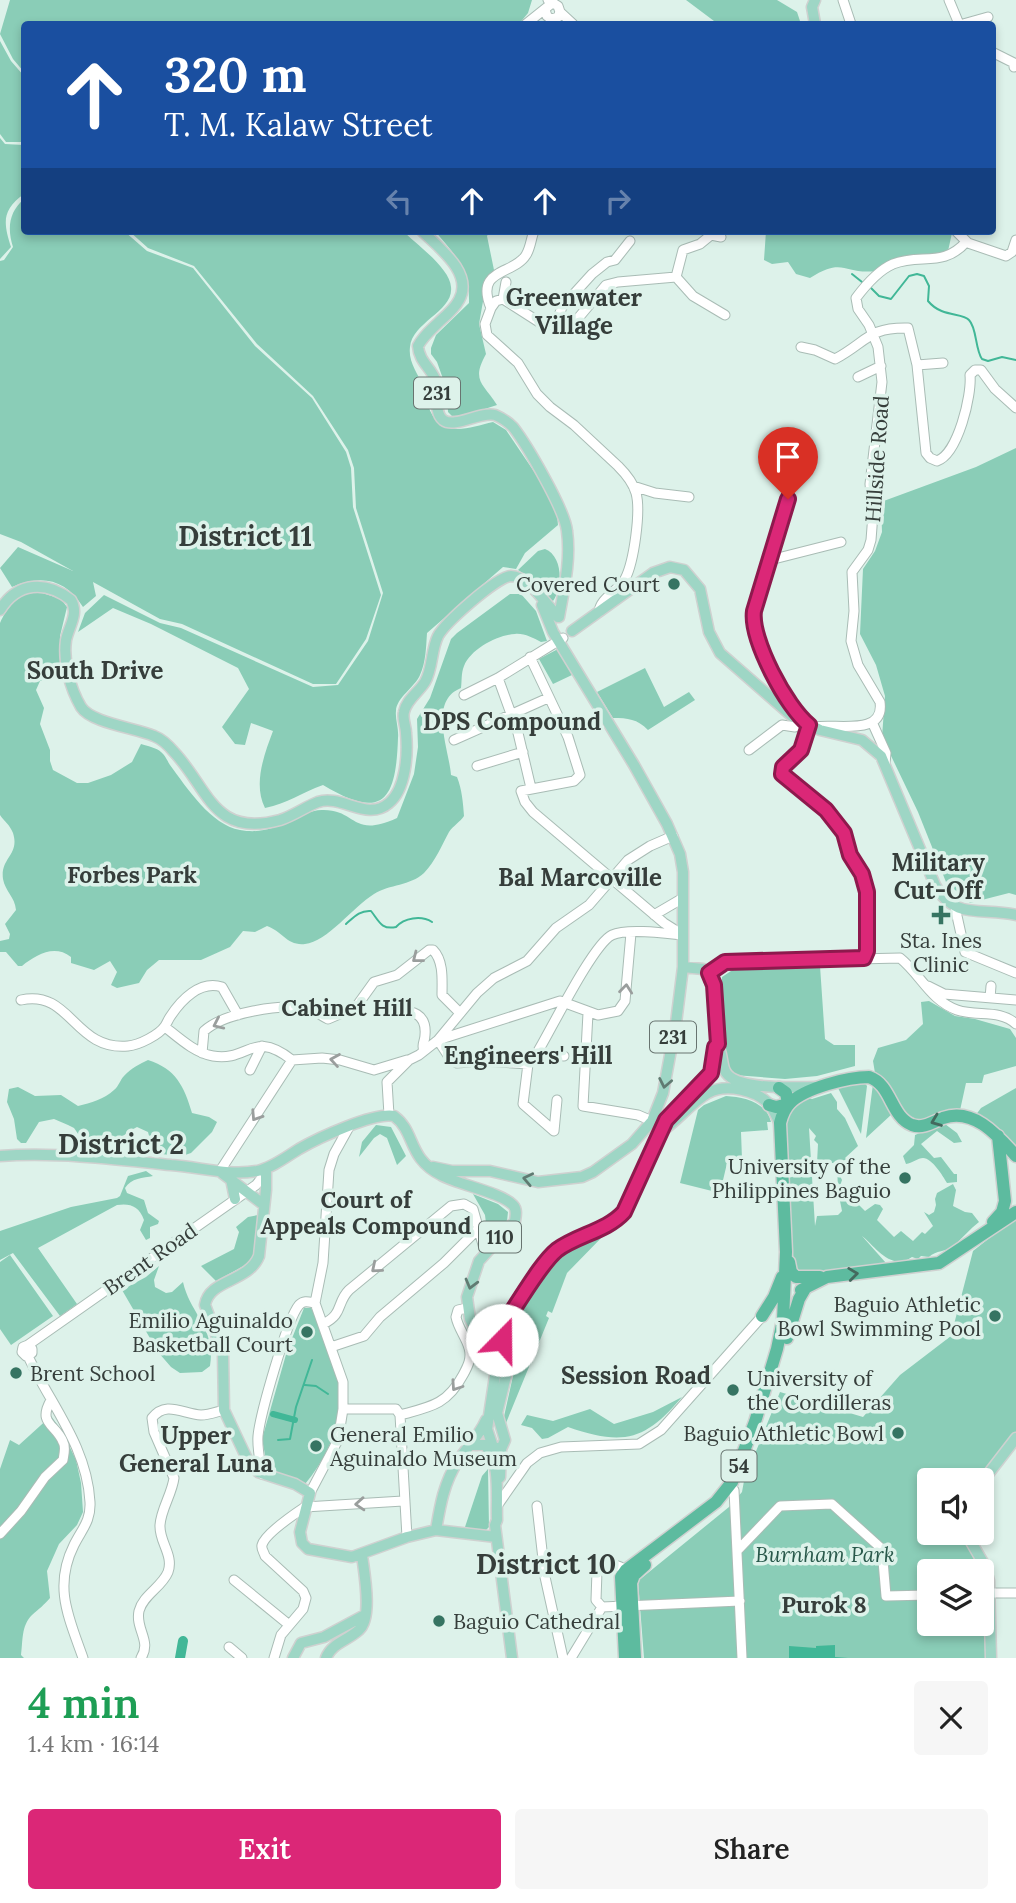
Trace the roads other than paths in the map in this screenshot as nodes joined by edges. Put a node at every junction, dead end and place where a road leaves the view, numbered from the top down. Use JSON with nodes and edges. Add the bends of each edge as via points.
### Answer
{"nodes":[{"id":1,"x":815,"y":0,"type":"edge"},
{"id":2,"x":843,"y":0,"type":"edge"},
{"id":3,"x":949,"y":0,"type":"edge"},
{"id":4,"x":548,"y":5,"type":"edge"},
{"id":5,"x":560,"y":12,"type":"junction"},
{"id":6,"x":988,"y":17,"type":"dead end"},
{"id":7,"x":529,"y":21,"type":"edge"},
{"id":8,"x":550,"y":21,"type":"edge"},
{"id":9,"x":570,"y":21,"type":"edge"},
{"id":10,"x":814,"y":21,"type":"edge"},
{"id":11,"x":850,"y":21,"type":"edge"},
{"id":12,"x":960,"y":21,"type":"edge"},
{"id":13,"x":973,"y":21,"type":"edge"},
{"id":14,"x":996,"y":54,"type":"edge"},
{"id":15,"x":1014,"y":67,"type":"dead end"},
{"id":16,"x":426,"y":235,"type":"edge"},
{"id":17,"x":533,"y":235,"type":"edge"},
{"id":18,"x":961,"y":236,"type":"edge"},
{"id":19,"x":720,"y":237,"type":"dead end"},
{"id":20,"x":1016,"y":240,"type":"edge"},
{"id":21,"x":630,"y":241,"type":"dead end"},
{"id":22,"x":676,"y":277,"type":"junction"},
{"id":23,"x":506,"y":282,"type":"dead end"},
{"id":24,"x":503,"y":299,"type":"junction"},
{"id":25,"x":491,"y":308,"type":"junction"},
{"id":26,"x":725,"y":316,"type":"dead end"},
{"id":27,"x":555,"y":327,"type":"junction"},
{"id":28,"x":872,"y":332,"type":"junction"},
{"id":29,"x":801,"y":348,"type":"dead end"},
{"id":30,"x":943,"y":363,"type":"dead end"},
{"id":31,"x":917,"y":365,"type":"junction"},
{"id":32,"x":881,"y":366,"type":"junction"},
{"id":33,"x":858,"y":377,"type":"dead end"},
{"id":34,"x":1016,"y":408,"type":"edge"},
{"id":35,"x":789,"y":474,"type":"dead end"},
{"id":36,"x":634,"y":486,"type":"junction"},
{"id":37,"x":689,"y":497,"type":"dead end"},
{"id":38,"x":841,"y":542,"type":"dead end"},
{"id":39,"x":770,"y":560,"type":"junction"},
{"id":40,"x":0,"y":610,"type":"edge"},
{"id":41,"x":596,"y":615,"type":"junction"},
{"id":42,"x":562,"y":628,"type":"junction"},
{"id":43,"x":530,"y":657,"type":"junction"},
{"id":44,"x":498,"y":678,"type":"junction"},
{"id":45,"x":464,"y":695,"type":"dead end"},
{"id":46,"x":548,"y":698,"type":"junction"},
{"id":47,"x":512,"y":715,"type":"junction"},
{"id":48,"x":872,"y":722,"type":"junction"},
{"id":49,"x":809,"y":725,"type":"junction"},
{"id":50,"x":454,"y":740,"type":"dead end"},
{"id":51,"x":749,"y":750,"type":"dead end"},
{"id":52,"x":523,"y":752,"type":"junction"},
{"id":53,"x":885,"y":764,"type":"junction"},
{"id":54,"x":477,"y":766,"type":"dead end"},
{"id":55,"x":531,"y":788,"type":"junction"},
{"id":56,"x":673,"y":836,"type":"junction"},
{"id":57,"x":612,"y":878,"type":"junction"},
{"id":58,"x":683,"y":898,"type":"junction"},
{"id":59,"x":955,"y":907,"type":"junction"},
{"id":60,"x":654,"y":915,"type":"junction"},
{"id":61,"x":1016,"y":915,"type":"edge"},
{"id":62,"x":647,"y":932,"type":"junction"},
{"id":63,"x":631,"y":933,"type":"junction"},
{"id":64,"x":684,"y":935,"type":"junction"},
{"id":65,"x":864,"y":958,"type":"junction"},
{"id":66,"x":686,"y":965,"type":"junction"},
{"id":67,"x":709,"y":973,"type":"junction"},
{"id":68,"x":1016,"y":973,"type":"edge"},
{"id":69,"x":920,"y":982,"type":"junction"},
{"id":70,"x":991,"y":986,"type":"dead end"},
{"id":71,"x":990,"y":998,"type":"junction"},
{"id":72,"x":21,"y":1000,"type":"dead end"},
{"id":73,"x":1016,"y":1000,"type":"edge"},
{"id":74,"x":566,"y":1003,"type":"junction"},
{"id":75,"x":395,"y":1009,"type":"dead end"},
{"id":76,"x":460,"y":1013,"type":"junction"},
{"id":77,"x":588,"y":1013,"type":"junction"},
{"id":78,"x":237,"y":1015,"type":"junction"},
{"id":79,"x":1016,"y":1024,"type":"edge"},
{"id":80,"x":165,"y":1027,"type":"junction"},
{"id":81,"x":430,"y":1044,"type":"junction"},
{"id":82,"x":718,"y":1044,"type":"junction"},
{"id":83,"x":262,"y":1046,"type":"junction"},
{"id":84,"x":202,"y":1053,"type":"junction"},
{"id":85,"x":537,"y":1053,"type":"junction"},
{"id":86,"x":564,"y":1056,"type":"dead end"},
{"id":87,"x":292,"y":1060,"type":"junction"},
{"id":88,"x":528,"y":1064,"type":"junction"},
{"id":89,"x":250,"y":1070,"type":"dead end"},
{"id":90,"x":377,"y":1070,"type":"junction"},
{"id":91,"x":390,"y":1074,"type":"junction"},
{"id":92,"x":728,"y":1076,"type":"junction"},
{"id":93,"x":705,"y":1081,"type":"junction"},
{"id":94,"x":821,"y":1087,"type":"junction"},
{"id":95,"x":779,"y":1088,"type":"junction"},
{"id":96,"x":721,"y":1089,"type":"junction"},
{"id":97,"x":557,"y":1100,"type":"dead end"},
{"id":98,"x":789,"y":1104,"type":"junction"},
{"id":99,"x":660,"y":1105,"type":"junction"},
{"id":100,"x":769,"y":1105,"type":"junction"},
{"id":101,"x":389,"y":1115,"type":"junction"},
{"id":102,"x":652,"y":1121,"type":"junction"},
{"id":103,"x":670,"y":1121,"type":"junction"},
{"id":104,"x":780,"y":1123,"type":"junction"},
{"id":105,"x":349,"y":1127,"type":"junction"},
{"id":106,"x":998,"y":1136,"type":"junction"},
{"id":107,"x":632,"y":1144,"type":"junction"},
{"id":108,"x":649,"y":1153,"type":"junction"},
{"id":109,"x":0,"y":1156,"type":"edge"},
{"id":110,"x":1016,"y":1156,"type":"edge"},
{"id":111,"x":266,"y":1169,"type":"junction"},
{"id":112,"x":480,"y":1170,"type":"junction"},
{"id":113,"x":219,"y":1171,"type":"junction"},
{"id":114,"x":442,"y":1173,"type":"junction"},
{"id":115,"x":231,"y":1179,"type":"junction"},
{"id":116,"x":247,"y":1191,"type":"junction"},
{"id":117,"x":498,"y":1197,"type":"junction"},
{"id":118,"x":235,"y":1199,"type":"junction"},
{"id":119,"x":264,"y":1205,"type":"junction"},
{"id":120,"x":1016,"y":1212,"type":"edge"},
{"id":121,"x":478,"y":1229,"type":"junction"},
{"id":122,"x":786,"y":1246,"type":"junction"},
{"id":123,"x":485,"y":1252,"type":"junction"},
{"id":124,"x":927,"y":1265,"type":"junction"},
{"id":125,"x":827,"y":1277,"type":"junction"},
{"id":126,"x":806,"y":1287,"type":"junction"},
{"id":127,"x":780,"y":1298,"type":"junction"},
{"id":128,"x":314,"y":1303,"type":"junction"},
{"id":129,"x":467,"y":1308,"type":"junction"},
{"id":130,"x":765,"y":1313,"type":"junction"},
{"id":131,"x":789,"y":1314,"type":"junction"},
{"id":132,"x":323,"y":1324,"type":"junction"},
{"id":133,"x":331,"y":1348,"type":"junction"},
{"id":134,"x":51,"y":1400,"type":"junction"},
{"id":135,"x":343,"y":1409,"type":"junction"},
{"id":136,"x":224,"y":1410,"type":"junction"},
{"id":137,"x":400,"y":1415,"type":"junction"},
{"id":138,"x":493,"y":1415,"type":"junction"},
{"id":139,"x":1016,"y":1438,"type":"edge"},
{"id":140,"x":470,"y":1445,"type":"junction"},
{"id":141,"x":993,"y":1468,"type":"edge"},
{"id":142,"x":262,"y":1474,"type":"junction"},
{"id":143,"x":519,"y":1474,"type":"junction"},
{"id":144,"x":497,"y":1479,"type":"junction"},
{"id":145,"x":734,"y":1490,"type":"junction"},
{"id":146,"x":310,"y":1493,"type":"junction"},
{"id":147,"x":403,"y":1501,"type":"junction"},
{"id":148,"x":497,"y":1506,"type":"junction"},
{"id":149,"x":537,"y":1506,"type":"dead end"},
{"id":150,"x":306,"y":1507,"type":"junction"},
{"id":151,"x":497,"y":1521,"type":"junction"},
{"id":152,"x":436,"y":1530,"type":"junction"},
{"id":153,"x":0,"y":1534,"type":"edge"},
{"id":154,"x":407,"y":1537,"type":"junction"},
{"id":155,"x":496,"y":1537,"type":"junction"},
{"id":156,"x":737,"y":1550,"type":"junction"},
{"id":157,"x":362,"y":1555,"type":"junction"},
{"id":158,"x":630,"y":1573,"type":"junction"},
{"id":159,"x":234,"y":1580,"type":"dead end"},
{"id":160,"x":994,"y":1592,"type":"edge"},
{"id":161,"x":1016,"y":1592,"type":"edge"},
{"id":162,"x":917,"y":1595,"type":"edge"},
{"id":163,"x":740,"y":1601,"type":"junction"},
{"id":164,"x":627,"y":1606,"type":"junction"},
{"id":165,"x":602,"y":1608,"type":"junction"},
{"id":166,"x":365,"y":1615,"type":"junction"},
{"id":167,"x":288,"y":1624,"type":"junction"},
{"id":168,"x":989,"y":1636,"type":"edge"},
{"id":169,"x":229,"y":1647,"type":"dead end"},
{"id":170,"x":83,"y":1658,"type":"edge"},
{"id":171,"x":141,"y":1658,"type":"edge"},
{"id":172,"x":243,"y":1658,"type":"edge"},
{"id":173,"x":274,"y":1658,"type":"edge"},
{"id":174,"x":293,"y":1658,"type":"edge"},
{"id":175,"x":326,"y":1658,"type":"edge"},
{"id":176,"x":512,"y":1658,"type":"edge"},
{"id":177,"x":518,"y":1658,"type":"edge"},
{"id":178,"x":563,"y":1658,"type":"edge"},
{"id":179,"x":571,"y":1658,"type":"edge"},
{"id":180,"x":625,"y":1658,"type":"edge"},
{"id":181,"x":635,"y":1658,"type":"edge"},
{"id":182,"x":742,"y":1658,"type":"edge"},
{"id":183,"x":991,"y":1658,"type":"edge"}],
"edges":[{"from":1,"to":10,"type":"main road"},
{"from":2,"to":11,"type":"street"},
{"from":3,"to":12,"type":"street"},
{"from":4,"to":5,"type":"street","via":[[558,6]]},
{"from":4,"to":7,"type":"street"},
{"from":5,"to":8,"type":"street"},
{"from":5,"to":9,"type":"street"},
{"from":6,"to":13,"type":"street"},
{"from":14,"to":15,"type":"street","via":[[1012,61]]},
{"from":16,"to":42,"type":"main road","number":"231","via":[[451,259],[463,290],[457,304],[418,346],[436,383],[439,414],[450,423],[494,415],[512,426],[565,518],[568,544]]},
{"from":17,"to":25,"type":"street","via":[[526,256],[493,277],[487,293]]},
{"from":18,"to":20,"type":"street","name":"Hillside Road","via":[[1006,256],[1013,252]]},
{"from":18,"to":28,"type":"street","name":"Hillside Road","via":[[954,252],[937,259],[893,264],[867,285],[856,301]]},
{"from":19,"to":22,"type":"street","via":[[711,235],[682,250]]},
{"from":21,"to":27,"type":"street","via":[[562,307]]},
{"from":22,"to":26,"type":"street","via":[[693,296]]},
{"from":22,"to":27,"type":"street","via":[[611,283],[571,327]]},
{"from":23,"to":24,"type":"street"},
{"from":24,"to":25,"type":"street"},
{"from":24,"to":27,"type":"street"},
{"from":25,"to":36,"type":"street","via":[[485,327],[489,338],[512,357],[543,401],[600,448]]},
{"from":28,"to":29,"type":"street","via":[[835,359]]},
{"from":28,"to":31,"type":"street","via":[[908,328]]},
{"from":28,"to":32,"type":"street","name":"Hillside Road"},
{"from":30,"to":31,"type":"street"},
{"from":31,"to":34,"type":"street","via":[[926,453],[934,460],[946,456],[958,432],[975,370],[981,370]]},
{"from":32,"to":33,"type":"street"},
{"from":32,"to":48,"type":"street","name":"Hillside Road","via":[[882,394],[870,484],[871,540],[852,577],[852,650],[880,705]]},
{"from":35,"to":39,"type":"street","via":[[788,499]]},
{"from":36,"to":37,"type":"street"},
{"from":36,"to":41,"type":"street","via":[[637,519],[625,579]]},
{"from":38,"to":39,"type":"street"},
{"from":39,"to":49,"type":"street","via":[[753,620],[777,683]]},
{"from":40,"to":42,"type":"main road","via":[[10,597],[29,586],[52,588],[71,600],[75,614],[66,659],[70,682],[84,710],[156,737],[182,761],[222,814],[257,823],[277,821],[328,800],[367,810],[387,806],[398,792],[406,760],[404,710],[427,678],[435,643],[443,629],[490,587],[510,576],[527,582]]},
{"from":41,"to":42,"type":"main road"},
{"from":41,"to":49,"type":"main road","via":[[643,578],[670,567],[684,570],[700,589],[709,632],[720,653],[780,707]]},
{"from":42,"to":43,"type":"street"},
{"from":42,"to":56,"type":"main road","number":"231","via":[[583,681]]},
{"from":43,"to":44,"type":"street"},
{"from":43,"to":46,"type":"street"},
{"from":44,"to":45,"type":"street"},
{"from":44,"to":47,"type":"street"},
{"from":46,"to":47,"type":"street"},
{"from":46,"to":55,"type":"street","via":[[568,737],[580,775],[574,781]]},
{"from":47,"to":50,"type":"street"},
{"from":47,"to":52,"type":"street"},
{"from":48,"to":49,"type":"street"},
{"from":48,"to":53,"type":"street","name":"Hillside Road","via":[[885,748]]},
{"from":49,"to":51,"type":"street","via":[[782,725]]},
{"from":49,"to":53,"type":"main road","via":[[862,740]]},
{"from":49,"to":65,"type":"street","via":[[801,750],[782,771],[834,819],[862,874],[869,937]]},
{"from":52,"to":54,"type":"street"},
{"from":52,"to":55,"type":"street"},
{"from":53,"to":59,"type":"main road","via":[[934,885]]},
{"from":55,"to":57,"type":"street","via":[[520,791],[530,809]]},
{"from":56,"to":57,"type":"street","via":[[635,855]]},
{"from":56,"to":58,"type":"main road","number":"231","via":[[682,862]]},
{"from":57,"to":60,"type":"street"},
{"from":57,"to":76,"type":"street","via":[[527,961],[494,978]]},
{"from":58,"to":60,"type":"street"},
{"from":58,"to":64,"type":"main road","number":"231"},
{"from":59,"to":61,"type":"main road"},
{"from":59,"to":68,"type":"street","via":[[965,952],[996,971]]},
{"from":60,"to":62,"type":"street"},
{"from":60,"to":64,"type":"street"},
{"from":62,"to":63,"type":"street"},
{"from":62,"to":64,"type":"street"},
{"from":63,"to":74,"type":"street","via":[[614,934],[601,944]]},
{"from":77,"to":63,"type":"street","one_way":true,"via":[[613,1013],[624,1005]]},
{"from":64,"to":66,"type":"main road","number":"231"},
{"from":65,"to":67,"type":"street","via":[[725,962]]},
{"from":65,"to":69,"type":"street","via":[[900,958]]},
{"from":66,"to":67,"type":"main road"},
{"from":66,"to":99,"type":"main road","number":"231","one_way":true},
{"from":67,"to":82,"type":"main road"},
{"from":69,"to":71,"type":"street","via":[[940,993]]},
{"from":69,"to":79,"type":"street","via":[[946,1005],[966,1013],[1006,1017]]},
{"from":70,"to":71,"type":"street"},
{"from":71,"to":73,"type":"street"},
{"from":72,"to":80,"type":"street","via":[[54,1003],[89,1037],[110,1045],[133,1045]]},
{"from":74,"to":77,"type":"street"},
{"from":74,"to":81,"type":"street","via":[[537,1007]]},
{"from":74,"to":85,"type":"street"},
{"from":75,"to":81,"type":"street","via":[[421,1017]]},
{"from":76,"to":78,"type":"street","one_way":true,"via":[[442,995],[438,955],[431,950],[395,976],[376,980],[356,1007],[331,1018],[306,1008]]},
{"from":76,"to":81,"type":"street"},
{"from":77,"to":102,"type":"street","via":[[583,1106],[642,1115]]},
{"from":78,"to":80,"type":"street","via":[[222,987],[203,987],[182,1003]]},
{"from":78,"to":84,"type":"street","one_way":true,"via":[[204,1031]]},
{"from":80,"to":84,"type":"street"},
{"from":81,"to":88,"type":"street","via":[[457,1063]]},
{"from":81,"to":91,"type":"street"},
{"from":82,"to":92,"type":"main road"},
{"from":82,"to":93,"type":"main road"},
{"from":83,"to":84,"type":"street","via":[[220,1057]]},
{"from":83,"to":87,"type":"street","via":[[276,1048]]},
{"from":83,"to":89,"type":"street"},
{"from":85,"to":86,"type":"street"},
{"from":85,"to":88,"type":"street"},
{"from":90,"to":87,"type":"street","one_way":true,"via":[[321,1058]]},
{"from":87,"to":113,"type":"street","one_way":true},
{"from":88,"to":97,"type":"street","via":[[523,1104],[554,1130]]},
{"from":90,"to":91,"type":"street"},
{"from":90,"to":91,"type":"street"},
{"from":91,"to":101,"type":"street"},
{"from":92,"to":95,"type":"main road"},
{"from":92,"to":96,"type":"main road"},
{"from":93,"to":96,"type":"main road"},
{"from":93,"to":103,"type":"main road"},
{"from":94,"to":95,"type":"main road"},
{"from":94,"to":98,"type":"highway"},
{"from":106,"to":94,"type":"highway","one_way":true,"via":[[977,1121],[957,1116],[912,1125],[881,1084],[869,1077]]},
{"from":95,"to":98,"type":"highway"},
{"from":95,"to":100,"type":"main road","via":[[771,1092]]},
{"from":96,"to":100,"type":"main road","via":[[754,1094]]},
{"from":96,"to":103,"type":"main road"},
{"from":98,"to":100,"type":"highway"},
{"from":98,"to":104,"type":"highway"},
{"from":99,"to":102,"type":"main road","number":"231"},
{"from":99,"to":103,"type":"main road","via":[[662,1115]]},
{"from":100,"to":104,"type":"main road"},
{"from":101,"to":105,"type":"main road"},
{"from":101,"to":114,"type":"main road","number":"110","via":[[400,1120],[424,1164]]},
{"from":102,"to":107,"type":"main road"},
{"from":103,"to":108,"type":"main road"},
{"from":104,"to":122,"type":"highway"},
{"from":105,"to":111,"type":"main road"},
{"from":105,"to":128,"type":"street","via":[[329,1170],[323,1263]]},
{"from":106,"to":110,"type":"highway"},
{"from":106,"to":124,"type":"highway","via":[[1005,1201],[1002,1212],[965,1243]]},
{"from":107,"to":108,"type":"main road","via":[[644,1143]]},
{"from":107,"to":112,"type":"main road","one_way":true,"via":[[593,1172],[571,1180],[538,1182]]},
{"from":108,"to":138,"type":"main road","via":[[621,1215],[555,1252],[508,1317],[502,1334],[507,1366]]},
{"from":109,"to":113,"type":"main road","via":[[43,1155]]},
{"from":111,"to":113,"type":"main road"},
{"from":111,"to":116,"type":"street","name":"Brent Road","via":[[261,1181]]},
{"from":111,"to":119,"type":"main road"},
{"from":112,"to":114,"type":"main road"},
{"from":112,"to":117,"type":"main road","via":[[478,1178]]},
{"from":113,"to":115,"type":"main road"},
{"from":114,"to":117,"type":"main road","number":"110"},
{"from":115,"to":116,"type":"main road"},
{"from":115,"to":118,"type":"main road"},
{"from":116,"to":118,"type":"street","name":"Brent Road"},
{"from":116,"to":119,"type":"main road"},
{"from":117,"to":123,"type":"main road","number":"110","via":[[513,1205],[515,1220]]},
{"from":118,"to":134,"type":"street","name":"Brent Road","via":[[24,1345],[23,1354]]},
{"from":119,"to":136,"type":"main road","via":[[255,1265],[206,1299],[206,1311],[223,1353]]},
{"from":120,"to":124,"type":"highway","via":[[946,1259]]},
{"from":121,"to":123,"type":"street"},
{"from":121,"to":132,"type":"street","one_way":true,"via":[[471,1206],[450,1206],[349,1290],[338,1314]]},
{"from":121,"to":133,"type":"street","via":[[364,1336]]},
{"from":122,"to":125,"type":"highway","via":[[794,1276]]},
{"from":122,"to":127,"type":"highway"},
{"from":123,"to":129,"type":"main road","number":"110","one_way":true,"via":[[472,1278]]},
{"from":125,"to":124,"type":"highway","one_way":true},
{"from":125,"to":126,"type":"highway"},
{"from":126,"to":127,"type":"highway"},
{"from":126,"to":131,"type":"highway","number":"54"},
{"from":127,"to":130,"type":"highway"},
{"from":127,"to":131,"type":"highway","number":"54"},
{"from":128,"to":132,"type":"street"},
{"from":128,"to":142,"type":"street","via":[[299,1305],[266,1399],[258,1440]]},
{"from":129,"to":137,"type":"street","one_way":true,"via":[[458,1310],[456,1317],[470,1357],[455,1389],[439,1404]]},
{"from":129,"to":138,"type":"main road","via":[[496,1369]]},
{"from":130,"to":131,"type":"highway","via":[[779,1310]]},
{"from":130,"to":143,"type":"street","via":[[668,1423],[650,1437],[635,1444],[552,1448],[533,1457]]},
{"from":131,"to":145,"type":"highway","number":"54","via":[[763,1416]]},
{"from":131,"to":158,"type":"highway","number":"54","via":[[755,1422],[727,1490]]},
{"from":132,"to":133,"type":"street"},
{"from":133,"to":135,"type":"street","via":[[343,1382]]},
{"from":134,"to":153,"type":"street","via":[[46,1416],[63,1441],[63,1460]]},
{"from":134,"to":170,"type":"street","via":[[72,1434],[90,1498],[90,1518],[74,1545],[62,1585]]},
{"from":135,"to":137,"type":"street","via":[[396,1409]]},
{"from":135,"to":146,"type":"street","via":[[338,1440]]},
{"from":136,"to":142,"type":"main road","via":[[248,1461]]},
{"from":136,"to":171,"type":"street","via":[[205,1415],[170,1408],[152,1418],[174,1478],[160,1522],[169,1568],[139,1610],[146,1647]]},
{"from":137,"to":147,"type":"street"},
{"from":138,"to":140,"type":"main road"},
{"from":138,"to":144,"type":"main road","via":[[487,1429],[491,1444],[502,1449]]},
{"from":139,"to":141,"type":"main road"},
{"from":140,"to":144,"type":"main road","via":[[485,1446],[491,1452]]},
{"from":140,"to":152,"type":"main road","via":[[446,1485]]},
{"from":142,"to":146,"type":"main road"},
{"from":143,"to":144,"type":"street"},
{"from":143,"to":148,"type":"street"},
{"from":144,"to":148,"type":"main road"},
{"from":145,"to":156,"type":"street"},
{"from":145,"to":158,"type":"highway","number":"54","via":[[721,1505]]},
{"from":146,"to":150,"type":"main road"},
{"from":147,"to":150,"type":"street","one_way":true},
{"from":147,"to":154,"type":"street"},
{"from":148,"to":151,"type":"main road"},
{"from":149,"to":178,"type":"street","via":[[545,1577]]},
{"from":150,"to":157,"type":"main road","via":[[300,1532],[305,1547]]},
{"from":150,"to":167,"type":"street","via":[[262,1545],[267,1558],[305,1594],[305,1605]]},
{"from":151,"to":155,"type":"main road"},
{"from":151,"to":177,"type":"main road"},
{"from":152,"to":154,"type":"main road"},
{"from":152,"to":155,"type":"main road"},
{"from":154,"to":157,"type":"main road"},
{"from":155,"to":176,"type":"main road"},
{"from":156,"to":162,"type":"street","via":[[780,1506],[832,1504],[882,1549],[886,1596]]},
{"from":156,"to":163,"type":"street"},
{"from":157,"to":166,"type":"main road"},
{"from":158,"to":164,"type":"highway","via":[[620,1581]]},
{"from":158,"to":165,"type":"street","via":[[607,1564],[597,1571],[596,1600]]},
{"from":159,"to":167,"type":"street"},
{"from":160,"to":161,"type":"street"},
{"from":163,"to":164,"type":"street"},
{"from":163,"to":182,"type":"street"},
{"from":164,"to":165,"type":"street"},
{"from":164,"to":180,"type":"highway"},
{"from":164,"to":181,"type":"highway"},
{"from":165,"to":179,"type":"street"},
{"from":166,"to":174,"type":"main road","via":[[324,1637],[301,1643]]},
{"from":166,"to":175,"type":"main road","via":[[359,1630],[336,1644]]},
{"from":167,"to":173,"type":"street"},
{"from":168,"to":183,"type":"main road"},
{"from":169,"to":172,"type":"street"}]}
